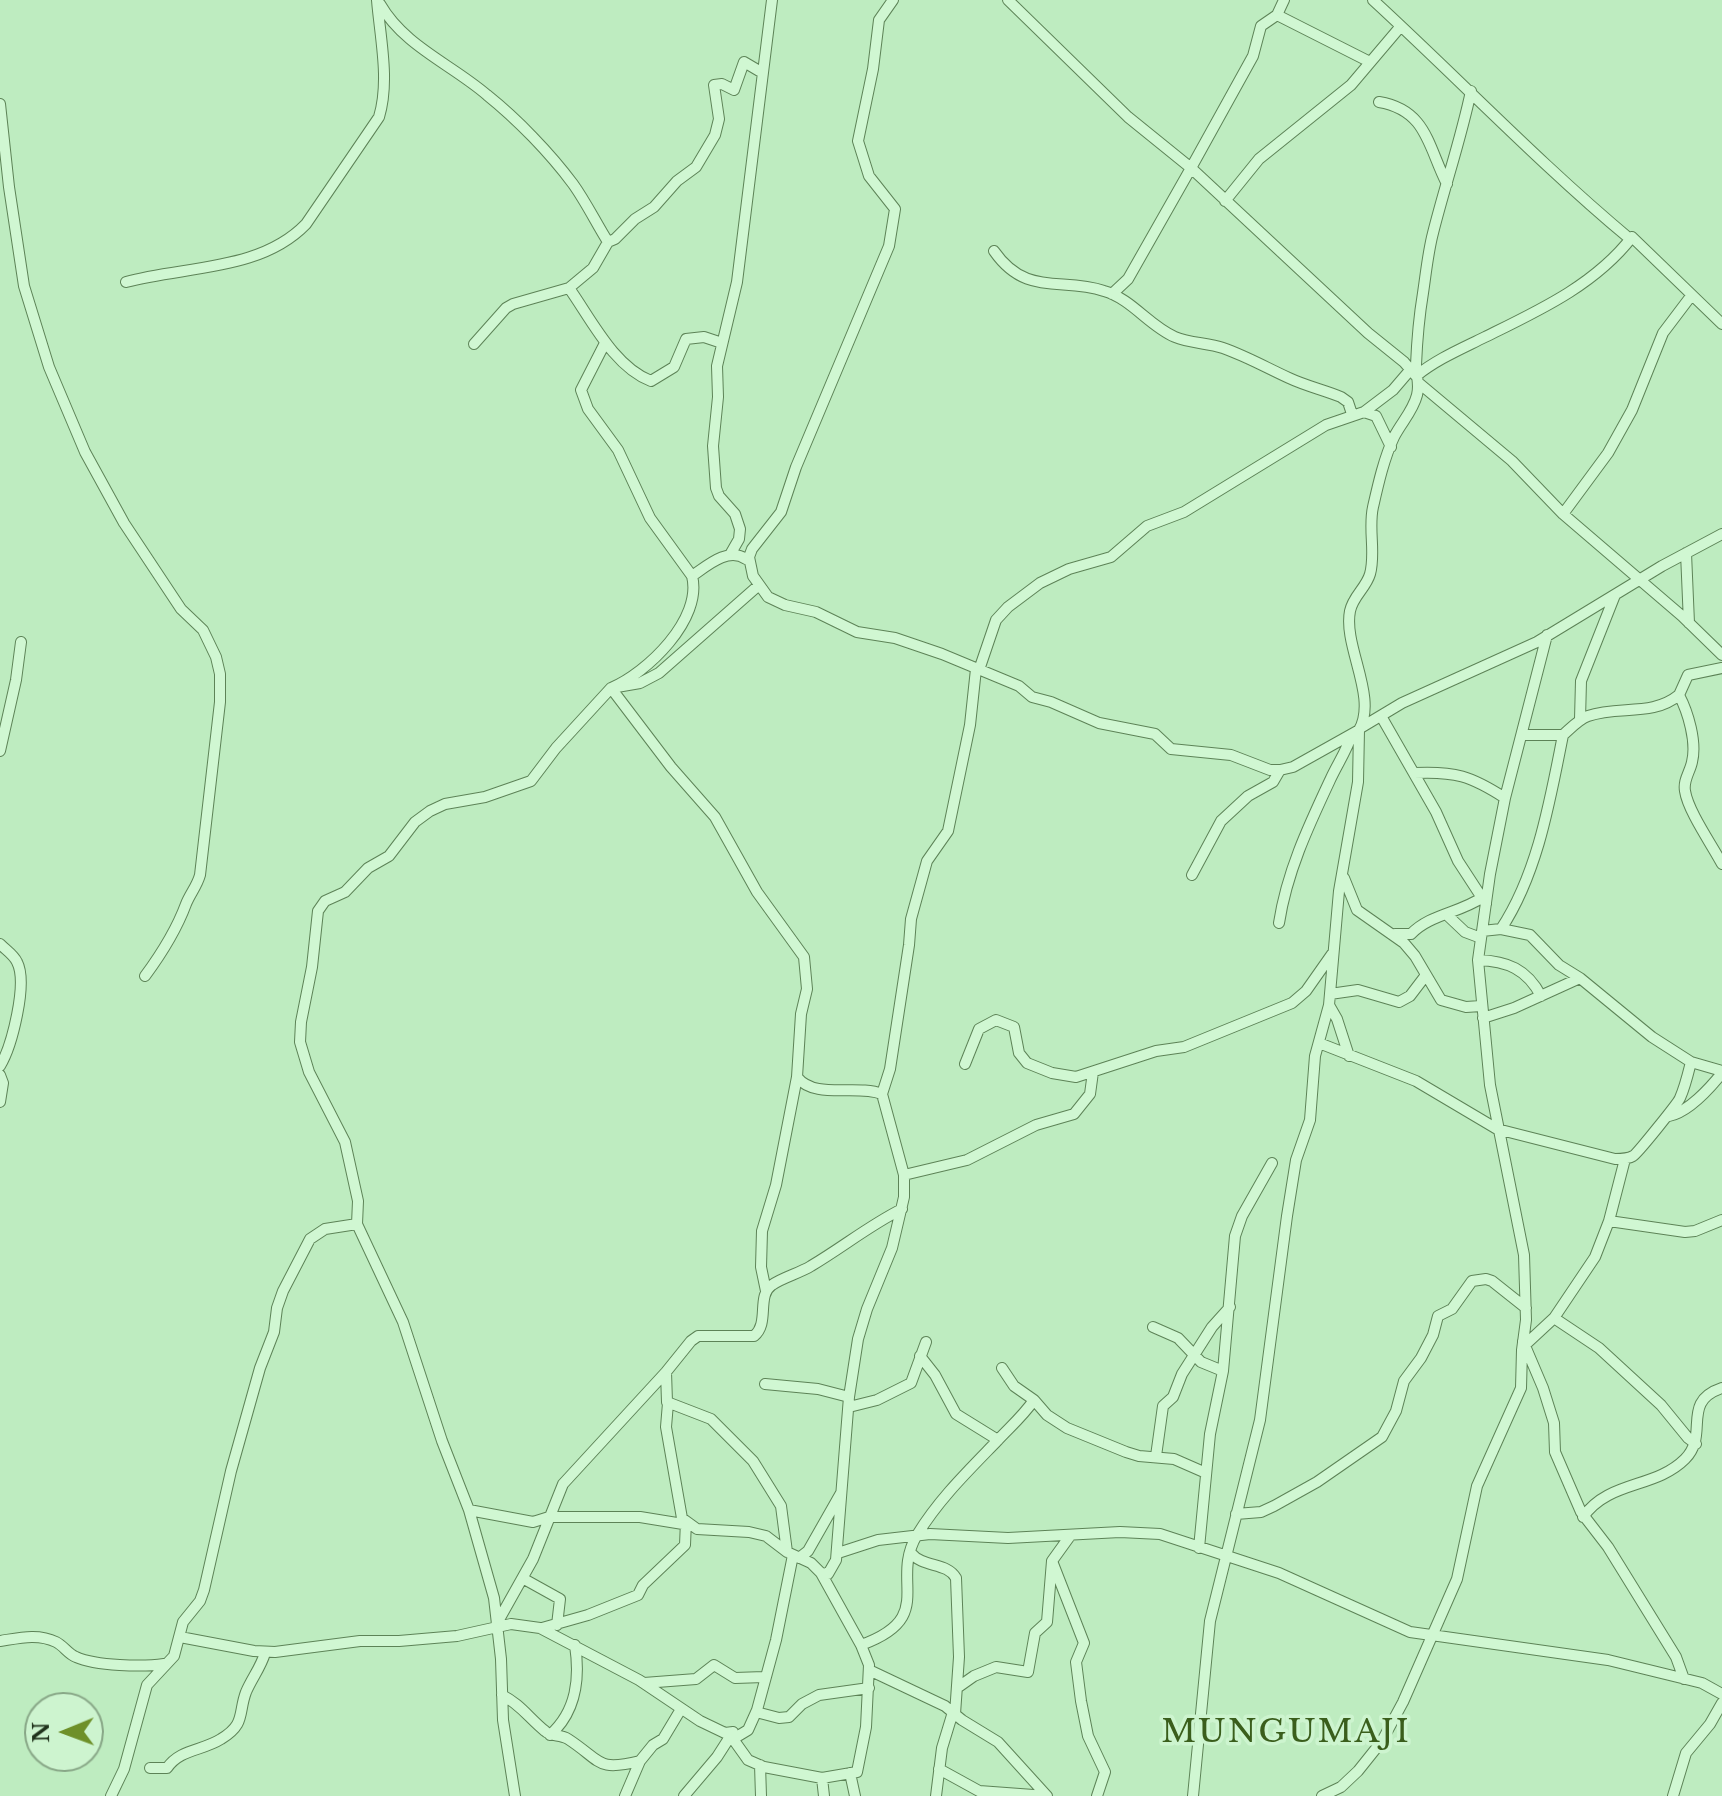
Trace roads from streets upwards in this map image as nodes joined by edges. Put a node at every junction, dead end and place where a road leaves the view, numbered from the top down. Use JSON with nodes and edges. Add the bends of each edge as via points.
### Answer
{"nodes":[{"id":1,"x":377,"y":0,"type":"edge"},
{"id":2,"x":772,"y":0,"type":"edge"},
{"id":3,"x":893,"y":0,"type":"edge"},
{"id":4,"x":1008,"y":0,"type":"edge"},
{"id":5,"x":1284,"y":0,"type":"edge"},
{"id":6,"x":1373,"y":0,"type":"edge"},
{"id":7,"x":1277,"y":15,"type":"junction"},
{"id":8,"x":1401,"y":26,"type":"junction"},
{"id":9,"x":1368,"y":61,"type":"junction"},
{"id":10,"x":761,"y":72,"type":"junction"},
{"id":11,"x":1471,"y":91,"type":"junction"},
{"id":12,"x":1379,"y":102,"type":"dead end"},
{"id":13,"x":0,"y":104,"type":"edge"},
{"id":14,"x":1191,"y":168,"type":"junction"},
{"id":15,"x":1447,"y":184,"type":"junction"},
{"id":16,"x":4,"y":187,"type":"edge"},
{"id":17,"x":1225,"y":201,"type":"junction"},
{"id":18,"x":1632,"y":237,"type":"junction"},
{"id":19,"x":608,"y":242,"type":"junction"},
{"id":20,"x":994,"y":251,"type":"dead end"},
{"id":21,"x":126,"y":282,"type":"dead end"},
{"id":22,"x":569,"y":288,"type":"junction"},
{"id":23,"x":1112,"y":294,"type":"junction"},
{"id":24,"x":1691,"y":296,"type":"junction"},
{"id":25,"x":1722,"y":324,"type":"edge"},
{"id":26,"x":605,"y":343,"type":"junction"},
{"id":27,"x":722,"y":343,"type":"junction"},
{"id":28,"x":474,"y":344,"type":"dead end"},
{"id":29,"x":1415,"y":377,"type":"junction"},
{"id":30,"x":1364,"y":412,"type":"junction"},
{"id":31,"x":1352,"y":414,"type":"junction"},
{"id":32,"x":1391,"y":447,"type":"junction"},
{"id":33,"x":1563,"y":514,"type":"junction"},
{"id":34,"x":1722,"y":534,"type":"edge"},
{"id":35,"x":731,"y":553,"type":"junction"},
{"id":36,"x":1686,"y":553,"type":"junction"},
{"id":37,"x":749,"y":557,"type":"junction"},
{"id":38,"x":692,"y":576,"type":"junction"},
{"id":39,"x":1640,"y":580,"type":"junction"},
{"id":40,"x":759,"y":585,"type":"junction"},
{"id":41,"x":1615,"y":595,"type":"junction"},
{"id":42,"x":1689,"y":625,"type":"junction"},
{"id":43,"x":1547,"y":635,"type":"junction"},
{"id":44,"x":21,"y":642,"type":"dead end"},
{"id":45,"x":1722,"y":655,"type":"edge"},
{"id":46,"x":1722,"y":668,"type":"edge"},
{"id":47,"x":976,"y":669,"type":"junction"},
{"id":48,"x":611,"y":688,"type":"junction"},
{"id":49,"x":1679,"y":695,"type":"junction"},
{"id":50,"x":1381,"y":716,"type":"junction"},
{"id":51,"x":1580,"y":719,"type":"junction"},
{"id":52,"x":1357,"y":731,"type":"junction"},
{"id":53,"x":1522,"y":735,"type":"junction"},
{"id":54,"x":1563,"y":735,"type":"junction"},
{"id":55,"x":0,"y":751,"type":"edge"},
{"id":56,"x":1280,"y":770,"type":"junction"},
{"id":57,"x":1414,"y":773,"type":"junction"},
{"id":58,"x":1505,"y":798,"type":"junction"},
{"id":59,"x":1722,"y":864,"type":"edge"},
{"id":60,"x":1192,"y":875,"type":"dead end"},
{"id":61,"x":1344,"y":878,"type":"dead end"},
{"id":62,"x":1484,"y":901,"type":"junction"},
{"id":63,"x":1446,"y":914,"type":"junction"},
{"id":64,"x":1279,"y":923,"type":"dead end"},
{"id":65,"x":1501,"y":929,"type":"junction"},
{"id":66,"x":1393,"y":934,"type":"junction"},
{"id":67,"x":1481,"y":934,"type":"junction"},
{"id":68,"x":0,"y":944,"type":"edge"},
{"id":69,"x":1332,"y":954,"type":"junction"},
{"id":70,"x":1478,"y":960,"type":"junction"},
{"id":71,"x":1426,"y":975,"type":"junction"},
{"id":72,"x":145,"y":976,"type":"dead end"},
{"id":73,"x":1580,"y":978,"type":"junction"},
{"id":74,"x":1541,"y":996,"type":"junction"},
{"id":75,"x":1329,"y":1000,"type":"junction"},
{"id":76,"x":1482,"y":1012,"type":"junction"},
{"id":77,"x":1319,"y":1043,"type":"junction"},
{"id":78,"x":1349,"y":1056,"type":"junction"},
{"id":79,"x":1691,"y":1062,"type":"junction"},
{"id":80,"x":965,"y":1064,"type":"dead end"},
{"id":81,"x":0,"y":1066,"type":"edge"},
{"id":82,"x":1093,"y":1072,"type":"junction"},
{"id":83,"x":1722,"y":1072,"type":"edge"},
{"id":84,"x":0,"y":1075,"type":"edge"},
{"id":85,"x":797,"y":1077,"type":"junction"},
{"id":86,"x":882,"y":1094,"type":"junction"},
{"id":87,"x":0,"y":1102,"type":"edge"},
{"id":88,"x":1665,"y":1115,"type":"junction"},
{"id":89,"x":1497,"y":1129,"type":"junction"},
{"id":90,"x":1625,"y":1159,"type":"junction"},
{"id":91,"x":1272,"y":1163,"type":"dead end"},
{"id":92,"x":904,"y":1175,"type":"junction"},
{"id":93,"x":902,"y":1209,"type":"junction"},
{"id":94,"x":1722,"y":1220,"type":"edge"},
{"id":95,"x":1609,"y":1221,"type":"junction"},
{"id":96,"x":357,"y":1224,"type":"junction"},
{"id":97,"x":766,"y":1291,"type":"junction"},
{"id":98,"x":1230,"y":1307,"type":"junction"},
{"id":99,"x":1526,"y":1308,"type":"junction"},
{"id":100,"x":1554,"y":1318,"type":"junction"},
{"id":101,"x":1153,"y":1327,"type":"dead end"},
{"id":102,"x":926,"y":1342,"type":"dead end"},
{"id":103,"x":1524,"y":1342,"type":"junction"},
{"id":104,"x":920,"y":1356,"type":"junction"},
{"id":105,"x":1194,"y":1357,"type":"junction"},
{"id":106,"x":1002,"y":1368,"type":"dead end"},
{"id":107,"x":1223,"y":1371,"type":"junction"},
{"id":108,"x":666,"y":1372,"type":"junction"},
{"id":109,"x":765,"y":1384,"type":"dead end"},
{"id":110,"x":1722,"y":1388,"type":"edge"},
{"id":111,"x":1034,"y":1400,"type":"junction"},
{"id":112,"x":849,"y":1402,"type":"junction"},
{"id":113,"x":668,"y":1403,"type":"junction"},
{"id":114,"x":998,"y":1440,"type":"junction"},
{"id":115,"x":1696,"y":1444,"type":"junction"},
{"id":116,"x":1156,"y":1456,"type":"junction"},
{"id":117,"x":1206,"y":1473,"type":"junction"},
{"id":118,"x":841,"y":1492,"type":"junction"},
{"id":119,"x":469,"y":1510,"type":"junction"},
{"id":120,"x":1236,"y":1514,"type":"junction"},
{"id":121,"x":549,"y":1517,"type":"junction"},
{"id":122,"x":1583,"y":1517,"type":"junction"},
{"id":123,"x":685,"y":1523,"type":"junction"},
{"id":124,"x":916,"y":1536,"type":"junction"},
{"id":125,"x":1070,"y":1536,"type":"junction"},
{"id":126,"x":1199,"y":1548,"type":"junction"},
{"id":127,"x":838,"y":1553,"type":"junction"},
{"id":128,"x":911,"y":1553,"type":"junction"},
{"id":129,"x":793,"y":1555,"type":"junction"},
{"id":130,"x":1225,"y":1555,"type":"junction"},
{"id":131,"x":1052,"y":1561,"type":"junction"},
{"id":132,"x":821,"y":1573,"type":"junction"},
{"id":133,"x":524,"y":1579,"type":"junction"},
{"id":134,"x":557,"y":1625,"type":"junction"},
{"id":135,"x":496,"y":1626,"type":"junction"},
{"id":136,"x":540,"y":1628,"type":"junction"},
{"id":137,"x":1432,"y":1636,"type":"junction"},
{"id":138,"x":180,"y":1637,"type":"junction"},
{"id":139,"x":0,"y":1641,"type":"edge"},
{"id":140,"x":575,"y":1645,"type":"junction"},
{"id":141,"x":861,"y":1645,"type":"junction"},
{"id":142,"x":265,"y":1653,"type":"junction"},
{"id":143,"x":164,"y":1664,"type":"junction"},
{"id":144,"x":869,"y":1670,"type":"junction"},
{"id":145,"x":764,"y":1677,"type":"junction"},
{"id":146,"x":1684,"y":1679,"type":"junction"},
{"id":147,"x":643,"y":1683,"type":"junction"},
{"id":148,"x":869,"y":1688,"type":"junction"},
{"id":149,"x":957,"y":1688,"type":"junction"},
{"id":150,"x":1722,"y":1694,"type":"edge"},
{"id":151,"x":502,"y":1695,"type":"junction"},
{"id":152,"x":1722,"y":1703,"type":"edge"},
{"id":153,"x":681,"y":1709,"type":"junction"},
{"id":154,"x":756,"y":1712,"type":"junction"},
{"id":155,"x":954,"y":1713,"type":"junction"},
{"id":156,"x":550,"y":1735,"type":"junction"},
{"id":157,"x":733,"y":1735,"type":"junction"},
{"id":158,"x":640,"y":1761,"type":"junction"},
{"id":159,"x":760,"y":1765,"type":"junction"},
{"id":160,"x":150,"y":1768,"type":"dead end"},
{"id":161,"x":939,"y":1769,"type":"junction"},
{"id":162,"x":850,"y":1773,"type":"junction"},
{"id":163,"x":822,"y":1778,"type":"junction"},
{"id":164,"x":1338,"y":1791,"type":"edge"},
{"id":165,"x":111,"y":1796,"type":"edge"},
{"id":166,"x":515,"y":1796,"type":"edge"},
{"id":167,"x":625,"y":1796,"type":"edge"},
{"id":168,"x":684,"y":1796,"type":"edge"},
{"id":169,"x":761,"y":1796,"type":"edge"},
{"id":170,"x":824,"y":1796,"type":"edge"},
{"id":171,"x":855,"y":1796,"type":"edge"},
{"id":172,"x":936,"y":1796,"type":"edge"},
{"id":173,"x":1047,"y":1796,"type":"edge"},
{"id":174,"x":1097,"y":1796,"type":"edge"},
{"id":175,"x":1193,"y":1796,"type":"edge"},
{"id":176,"x":1322,"y":1796,"type":"edge"},
{"id":177,"x":1673,"y":1796,"type":"edge"}],
"edges":[{"from":1,"to":19,"type":"street","via":[[407,38],[486,93],[523,128],[572,183]]},
{"from":1,"to":21,"type":"street","via":[[384,82],[379,117],[306,224],[248,259]]},
{"from":2,"to":10,"type":"street"},
{"from":3,"to":37,"type":"street","via":[[879,20],[858,141],[869,176],[895,209],[887,253],[781,512]]},
{"from":4,"to":14,"type":"street","via":[[1128,117]]},
{"from":5,"to":7,"type":"street"},
{"from":6,"to":8,"type":"street"},
{"from":7,"to":9,"type":"street"},
{"from":7,"to":14,"type":"street","via":[[1261,26],[1253,56]]},
{"from":8,"to":9,"type":"street"},
{"from":8,"to":11,"type":"street"},
{"from":9,"to":17,"type":"street","via":[[1351,85],[1259,159]]},
{"from":10,"to":19,"type":"street","via":[[744,62],[734,90],[714,85],[719,119],[703,159]]},
{"from":10,"to":27,"type":"street","via":[[737,282]]},
{"from":11,"to":15,"type":"street"},
{"from":11,"to":18,"type":"street","via":[[1567,186]]},
{"from":12,"to":15,"type":"street","via":[[1408,112],[1425,134]]},
{"from":13,"to":16,"type":"street"},
{"from":14,"to":17,"type":"street"},
{"from":14,"to":23,"type":"street","via":[[1128,279]]},
{"from":15,"to":29,"type":"street","via":[[1432,236]]},
{"from":16,"to":72,"type":"street","via":[[33,321],[85,452],[181,609],[203,630],[220,674],[200,875],[181,922]]},
{"from":17,"to":29,"type":"street"},
{"from":18,"to":24,"type":"street"},
{"from":18,"to":29,"type":"street","via":[[1588,280]]},
{"from":19,"to":22,"type":"street","via":[[593,268]]},
{"from":20,"to":23,"type":"street","via":[[1004,265],[1039,283]]},
{"from":22,"to":26,"type":"street"},
{"from":22,"to":28,"type":"street","via":[[506,308]]},
{"from":23,"to":31,"type":"street","via":[[1174,337],[1249,357],[1341,397]]},
{"from":24,"to":25,"type":"street"},
{"from":24,"to":33,"type":"street","via":[[1663,333],[1608,453]]},
{"from":26,"to":27,"type":"street","via":[[651,381],[674,367],[686,339]]},
{"from":26,"to":38,"type":"street","via":[[582,395],[618,450],[650,518]]},
{"from":27,"to":35,"type":"street","via":[[713,446],[716,488],[739,521],[739,539]]},
{"from":29,"to":30,"type":"street"},
{"from":29,"to":32,"type":"street","via":[[1415,404]]},
{"from":29,"to":33,"type":"street","via":[[1512,461]]},
{"from":30,"to":31,"type":"street"},
{"from":30,"to":32,"type":"street","via":[[1380,421]]},
{"from":31,"to":47,"type":"street","via":[[1184,512],[1147,526],[1111,557],[1069,569],[1029,590],[996,620]]},
{"from":32,"to":52,"type":"street","via":[[1373,506],[1369,578],[1355,595],[1349,617],[1363,696],[1363,724]]},
{"from":33,"to":39,"type":"street"},
{"from":34,"to":36,"type":"street"},
{"from":35,"to":37,"type":"street"},
{"from":35,"to":38,"type":"street"},
{"from":36,"to":39,"type":"street"},
{"from":36,"to":42,"type":"street"},
{"from":37,"to":40,"type":"street"},
{"from":38,"to":48,"type":"street","via":[[694,599],[685,619],[646,668]]},
{"from":39,"to":41,"type":"street"},
{"from":39,"to":42,"type":"street"},
{"from":40,"to":47,"type":"street","via":[[768,597],[785,605]]},
{"from":40,"to":48,"type":"street","via":[[659,673]]},
{"from":41,"to":43,"type":"street"},
{"from":41,"to":51,"type":"street","via":[[1581,681]]},
{"from":42,"to":45,"type":"street"},
{"from":43,"to":50,"type":"street"},
{"from":43,"to":53,"type":"street"},
{"from":44,"to":55,"type":"street"},
{"from":46,"to":49,"type":"street","via":[[1688,675]]},
{"from":47,"to":56,"type":"street","via":[[1099,723],[1155,734],[1171,749],[1231,755]]},
{"from":47,"to":86,"type":"street","via":[[948,831],[927,861],[911,919]]},
{"from":48,"to":85,"type":"street","via":[[715,817],[761,899],[804,957],[807,989]]},
{"from":48,"to":96,"type":"street","via":[[531,781],[430,811],[389,856],[318,911],[300,1042],[313,1082],[345,1142],[358,1201]]},
{"from":49,"to":51,"type":"street","via":[[1655,708]]},
{"from":49,"to":59,"type":"street","via":[[1693,753],[1685,794]]},
{"from":50,"to":52,"type":"street"},
{"from":50,"to":57,"type":"street"},
{"from":51,"to":54,"type":"street"},
{"from":52,"to":56,"type":"street"},
{"from":52,"to":64,"type":"street","via":[[1304,835]]},
{"from":52,"to":69,"type":"street","via":[[1358,782]]},
{"from":53,"to":54,"type":"street"},
{"from":53,"to":58,"type":"street"},
{"from":54,"to":65,"type":"street","via":[[1531,869]]},
{"from":56,"to":60,"type":"street","via":[[1273,782],[1221,821]]},
{"from":57,"to":58,"type":"street","via":[[1464,775]]},
{"from":57,"to":62,"type":"street"},
{"from":58,"to":62,"type":"street"},
{"from":61,"to":66,"type":"street","via":[[1357,910]]},
{"from":62,"to":63,"type":"street"},
{"from":62,"to":67,"type":"street"},
{"from":63,"to":66,"type":"street","via":[[1411,934]]},
{"from":63,"to":67,"type":"street","via":[[1465,932]]},
{"from":65,"to":67,"type":"street"},
{"from":65,"to":73,"type":"street","via":[[1530,935]]},
{"from":66,"to":71,"type":"street"},
{"from":67,"to":70,"type":"street"},
{"from":68,"to":81,"type":"street","via":[[19,965],[21,984],[10,1044]]},
{"from":69,"to":75,"type":"street"},
{"from":69,"to":82,"type":"street","via":[[1292,1003],[1184,1047]]},
{"from":70,"to":74,"type":"street","via":[[1515,966]]},
{"from":70,"to":76,"type":"street"},
{"from":71,"to":75,"type":"street","via":[[1399,1002],[1358,990]]},
{"from":71,"to":76,"type":"street","via":[[1441,1000]]},
{"from":73,"to":74,"type":"street"},
{"from":73,"to":79,"type":"street"},
{"from":74,"to":76,"type":"street","via":[[1514,1008]]},
{"from":75,"to":77,"type":"street"},
{"from":75,"to":78,"type":"street"},
{"from":76,"to":89,"type":"street"},
{"from":77,"to":78,"type":"street"},
{"from":77,"to":120,"type":"street","via":[[1310,1120],[1296,1160],[1287,1216],[1260,1420]]},
{"from":78,"to":89,"type":"street","via":[[1416,1081]]},
{"from":79,"to":83,"type":"street"},
{"from":79,"to":88,"type":"street","via":[[1680,1099]]},
{"from":80,"to":82,"type":"street","via":[[979,1029],[1001,1020],[1014,1027],[1019,1053],[1027,1063],[1068,1076]]},
{"from":82,"to":92,"type":"street","via":[[1090,1094],[1074,1114],[1036,1125],[967,1160]]},
{"from":83,"to":88,"type":"street","via":[[1678,1114]]},
{"from":84,"to":87,"type":"street"},
{"from":85,"to":86,"type":"street","via":[[815,1088]]},
{"from":85,"to":97,"type":"street","via":[[762,1231]]},
{"from":86,"to":92,"type":"street"},
{"from":88,"to":90,"type":"street","via":[[1641,1151]]},
{"from":89,"to":90,"type":"street"},
{"from":89,"to":99,"type":"street","via":[[1524,1255]]},
{"from":90,"to":95,"type":"street"},
{"from":91,"to":98,"type":"street","via":[[1237,1227]]},
{"from":92,"to":93,"type":"street"},
{"from":93,"to":97,"type":"street"},
{"from":93,"to":112,"type":"street","via":[[861,1326]]},
{"from":94,"to":95,"type":"street","via":[[1685,1232]]},
{"from":95,"to":100,"type":"street","via":[[1595,1257]]},
{"from":96,"to":119,"type":"street","via":[[403,1322]]},
{"from":96,"to":138,"type":"street","via":[[325,1229],[310,1239],[283,1291],[231,1471],[204,1590],[183,1622]]},
{"from":97,"to":108,"type":"street","via":[[757,1333],[698,1336]]},
{"from":98,"to":105,"type":"street"},
{"from":98,"to":107,"type":"street"},
{"from":99,"to":103,"type":"street"},
{"from":99,"to":120,"type":"street","via":[[1492,1281],[1472,1281],[1452,1309],[1438,1316],[1382,1437],[1274,1506]]},
{"from":100,"to":103,"type":"street"},
{"from":100,"to":115,"type":"street","via":[[1599,1348]]},
{"from":101,"to":105,"type":"street","via":[[1178,1338]]},
{"from":102,"to":104,"type":"street"},
{"from":103,"to":122,"type":"street","via":[[1552,1412],[1555,1452]]},
{"from":103,"to":137,"type":"street","via":[[1519,1397],[1477,1486],[1457,1579]]},
{"from":104,"to":112,"type":"street","via":[[911,1383],[877,1400]]},
{"from":104,"to":114,"type":"street","via":[[956,1414]]},
{"from":105,"to":107,"type":"street"},
{"from":105,"to":116,"type":"street","via":[[1161,1411]]},
{"from":106,"to":111,"type":"street","via":[[1014,1386]]},
{"from":107,"to":117,"type":"street"},
{"from":108,"to":113,"type":"street"},
{"from":108,"to":121,"type":"street","via":[[563,1484]]},
{"from":109,"to":112,"type":"street","via":[[818,1389]]},
{"from":110,"to":115,"type":"street","via":[[1700,1402]]},
{"from":111,"to":114,"type":"street"},
{"from":111,"to":116,"type":"street","via":[[1056,1423],[1076,1433],[1126,1452]]},
{"from":112,"to":118,"type":"street"},
{"from":113,"to":123,"type":"street","via":[[666,1427]]},
{"from":113,"to":129,"type":"street","via":[[711,1419],[753,1461],[781,1506]]},
{"from":114,"to":124,"type":"street","via":[[945,1494]]},
{"from":115,"to":122,"type":"street","via":[[1676,1467],[1615,1490]]},
{"from":116,"to":117,"type":"street"},
{"from":117,"to":126,"type":"street"},
{"from":118,"to":127,"type":"street"},
{"from":118,"to":129,"type":"street","via":[[808,1551]]},
{"from":119,"to":121,"type":"street","via":[[533,1522]]},
{"from":119,"to":135,"type":"street","via":[[494,1598]]},
{"from":120,"to":130,"type":"street"},
{"from":121,"to":123,"type":"street","via":[[640,1517]]},
{"from":121,"to":133,"type":"street"},
{"from":122,"to":146,"type":"street","via":[[1608,1547],[1676,1657]]},
{"from":123,"to":129,"type":"street","via":[[697,1529],[759,1534]]},
{"from":123,"to":134,"type":"street","via":[[685,1545],[638,1595]]},
{"from":124,"to":125,"type":"street"},
{"from":124,"to":127,"type":"street","via":[[878,1540]]},
{"from":124,"to":128,"type":"street"},
{"from":125,"to":126,"type":"street","via":[[1160,1534]]},
{"from":125,"to":131,"type":"street"},
{"from":126,"to":130,"type":"street"},
{"from":127,"to":132,"type":"street","via":[[828,1574]]},
{"from":128,"to":141,"type":"street","via":[[909,1600],[903,1615],[879,1639]]},
{"from":128,"to":149,"type":"street","via":[[956,1578]]},
{"from":129,"to":132,"type":"street"},
{"from":129,"to":145,"type":"street"},
{"from":130,"to":137,"type":"street","via":[[1279,1573],[1410,1632]]},
{"from":130,"to":175,"type":"street","via":[[1208,1634]]},
{"from":131,"to":149,"type":"street","via":[[1047,1622],[1035,1633],[1028,1672],[996,1667]]},
{"from":131,"to":174,"type":"street","via":[[1084,1643],[1076,1662],[1081,1701],[1088,1736],[1105,1772]]},
{"from":132,"to":141,"type":"street"},
{"from":133,"to":134,"type":"street","via":[[560,1599]]},
{"from":133,"to":135,"type":"street"},
{"from":134,"to":136,"type":"street"},
{"from":135,"to":136,"type":"street"},
{"from":135,"to":142,"type":"street","via":[[457,1636]]},
{"from":135,"to":151,"type":"street"},
{"from":136,"to":140,"type":"street"},
{"from":137,"to":146,"type":"street","via":[[1600,1658]]},
{"from":137,"to":164,"type":"street","via":[[1382,1741]]},
{"from":138,"to":142,"type":"street"},
{"from":138,"to":143,"type":"street","via":[[174,1656]]},
{"from":139,"to":143,"type":"street","via":[[36,1637],[57,1642],[83,1659],[131,1666]]},
{"from":140,"to":147,"type":"street"},
{"from":140,"to":156,"type":"street","via":[[578,1685]]},
{"from":141,"to":144,"type":"street"},
{"from":142,"to":160,"type":"street","via":[[245,1696],[243,1714],[225,1737],[181,1754],[167,1768]]},
{"from":143,"to":165,"type":"street","via":[[147,1685],[124,1769]]},
{"from":144,"to":148,"type":"street"},
{"from":144,"to":155,"type":"street"},
{"from":145,"to":147,"type":"street","via":[[735,1678],[714,1665],[696,1679]]},
{"from":145,"to":154,"type":"street"},
{"from":146,"to":150,"type":"street"},
{"from":147,"to":153,"type":"street"},
{"from":148,"to":154,"type":"street","via":[[819,1695],[789,1717]]},
{"from":148,"to":162,"type":"street","via":[[862,1756],[857,1772]]},
{"from":149,"to":155,"type":"street"},
{"from":151,"to":156,"type":"street"},
{"from":151,"to":166,"type":"street"},
{"from":152,"to":177,"type":"street","via":[[1686,1753]]},
{"from":153,"to":157,"type":"street"},
{"from":153,"to":158,"type":"street","via":[[662,1741]]},
{"from":154,"to":157,"type":"street","via":[[748,1730]]},
{"from":155,"to":161,"type":"street"},
{"from":155,"to":173,"type":"street","via":[[1006,1748]]},
{"from":156,"to":158,"type":"street","via":[[567,1739],[609,1767]]},
{"from":157,"to":159,"type":"street","via":[[748,1760]]},
{"from":157,"to":168,"type":"street"},
{"from":158,"to":167,"type":"street"},
{"from":159,"to":163,"type":"street"},
{"from":159,"to":169,"type":"street"},
{"from":161,"to":172,"type":"street"},
{"from":161,"to":173,"type":"street","via":[[979,1791]]},
{"from":162,"to":163,"type":"street"},
{"from":162,"to":171,"type":"street"},
{"from":163,"to":170,"type":"street"},
{"from":164,"to":176,"type":"street"}]}
